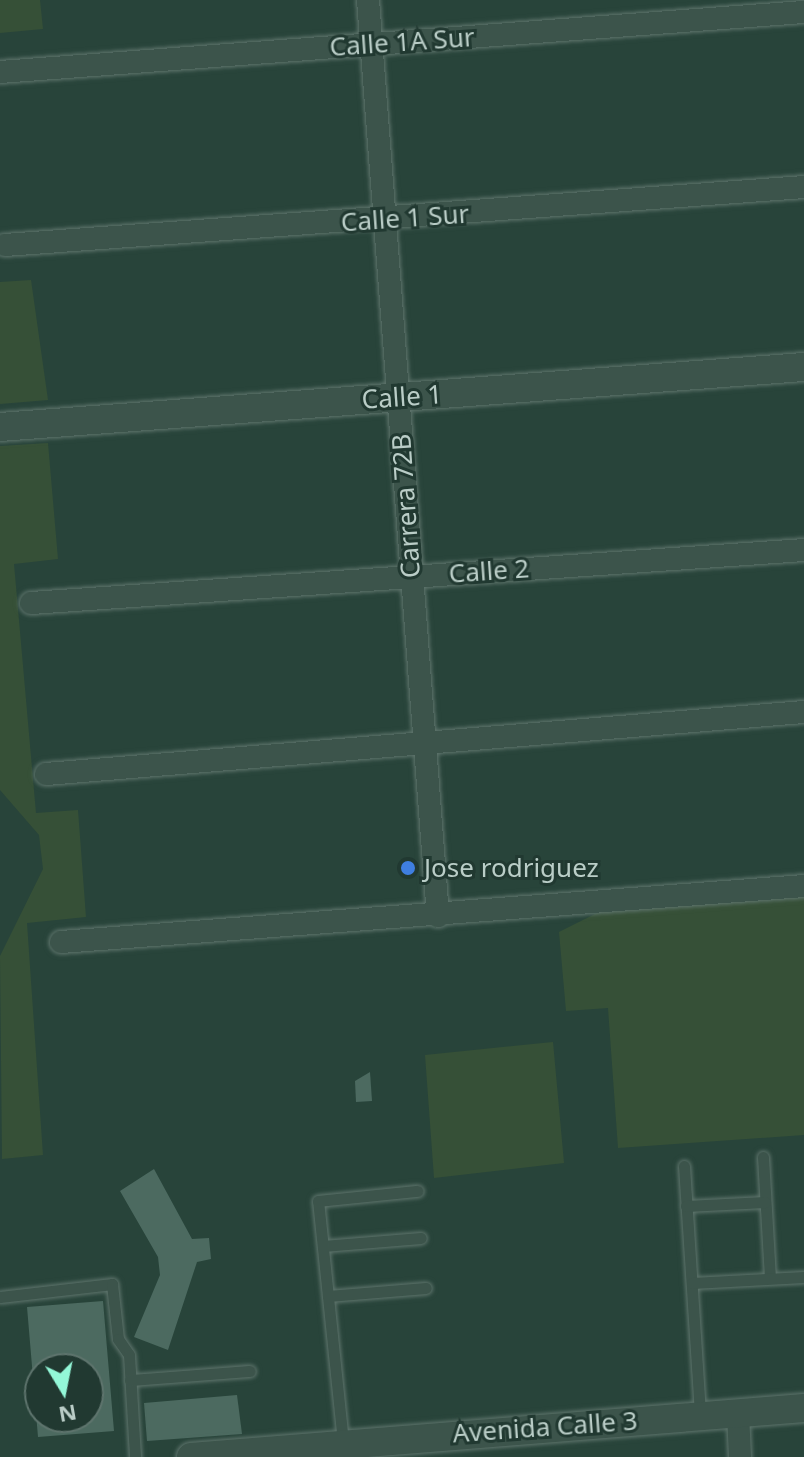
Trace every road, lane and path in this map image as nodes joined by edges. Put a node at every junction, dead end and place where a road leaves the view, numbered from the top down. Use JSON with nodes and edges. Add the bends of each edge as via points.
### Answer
{"nodes":[{"id":1,"x":368,"y":0,"type":"edge"},
{"id":2,"x":706,"y":9,"type":"edge"},
{"id":3,"x":804,"y":12,"type":"edge"},
{"id":4,"x":372,"y":44,"type":"junction"},
{"id":5,"x":0,"y":72,"type":"edge"},
{"id":6,"x":804,"y":187,"type":"edge"},
{"id":7,"x":384,"y":219,"type":"junction"},
{"id":8,"x":5,"y":245,"type":"dead end"},
{"id":9,"x":804,"y":367,"type":"edge"},
{"id":10,"x":399,"y":398,"type":"junction"},
{"id":11,"x":0,"y":427,"type":"edge"},
{"id":12,"x":804,"y":550,"type":"edge"},
{"id":13,"x":411,"y":576,"type":"junction"},
{"id":14,"x":31,"y":603,"type":"dead end"},
{"id":15,"x":804,"y":712,"type":"edge"},
{"id":16,"x":425,"y":747,"type":"junction"},
{"id":17,"x":46,"y":774,"type":"dead end"},
{"id":18,"x":804,"y":886,"type":"edge"},
{"id":19,"x":438,"y":916,"type":"junction"},
{"id":20,"x":61,"y":942,"type":"dead end"},
{"id":21,"x":763,"y":1157,"type":"dead end"},
{"id":22,"x":684,"y":1166,"type":"dead end"},
{"id":23,"x":417,"y":1191,"type":"dead end"},
{"id":24,"x":765,"y":1202,"type":"junction"},
{"id":25,"x":686,"y":1206,"type":"junction"},
{"id":26,"x":421,"y":1238,"type":"dead end"},
{"id":27,"x":323,"y":1246,"type":"junction"},
{"id":28,"x":804,"y":1277,"type":"edge"},
{"id":29,"x":770,"y":1278,"type":"junction"},
{"id":30,"x":692,"y":1283,"type":"junction"},
{"id":31,"x":426,"y":1288,"type":"dead end"},
{"id":32,"x":328,"y":1296,"type":"junction"},
{"id":33,"x":0,"y":1297,"type":"edge"},
{"id":34,"x":250,"y":1371,"type":"dead end"},
{"id":35,"x":130,"y":1380,"type":"junction"},
{"id":36,"x":804,"y":1408,"type":"edge"},
{"id":37,"x":738,"y":1413,"type":"junction"},
{"id":38,"x":700,"y":1416,"type":"junction"},
{"id":39,"x":359,"y":1446,"type":"edge"},
{"id":40,"x":135,"y":1457,"type":"edge"},
{"id":41,"x":191,"y":1457,"type":"edge"},
{"id":42,"x":740,"y":1457,"type":"edge"}],
"edges":[{"from":1,"to":4,"type":"street","name":"Carrera 72B"},
{"from":2,"to":3,"type":"street","name":"Calle 1A Sur"},
{"from":2,"to":4,"type":"street","name":"Calle 1A Sur"},
{"from":4,"to":5,"type":"street","name":"Calle 1A Sur"},
{"from":4,"to":7,"type":"street","name":"Carrera 72B"},
{"from":6,"to":7,"type":"street","name":"Calle 1 Sur"},
{"from":7,"to":8,"type":"street","name":"Calle 1 Sur"},
{"from":7,"to":10,"type":"street","name":"Carrera 72B"},
{"from":9,"to":10,"type":"street","name":"Calle 1"},
{"from":10,"to":11,"type":"street","name":"Calle 1"},
{"from":10,"to":13,"type":"street","name":"Carrera 72B"},
{"from":12,"to":13,"type":"street","name":"Calle 2"},
{"from":13,"to":14,"type":"street","name":"Calle 2"},
{"from":13,"to":16,"type":"street","name":"Carrera 72B"},
{"from":15,"to":16,"type":"street"},
{"from":16,"to":17,"type":"street"},
{"from":16,"to":19,"type":"street","name":"Carrera 72B"},
{"from":18,"to":19,"type":"street"},
{"from":19,"to":20,"type":"street"},
{"from":21,"to":24,"type":"lane"},
{"from":22,"to":25,"type":"lane"},
{"from":23,"to":27,"type":"lane","via":[[318,1201]]},
{"from":24,"to":25,"type":"lane"},
{"from":24,"to":29,"type":"lane"},
{"from":25,"to":30,"type":"lane"},
{"from":26,"to":27,"type":"lane"},
{"from":27,"to":32,"type":"lane"},
{"from":28,"to":29,"type":"lane"},
{"from":29,"to":30,"type":"lane"},
{"from":30,"to":38,"type":"lane"},
{"from":31,"to":32,"type":"lane"},
{"from":32,"to":39,"type":"lane"},
{"from":33,"to":35,"type":"lane","via":[[112,1284],[118,1339],[129,1355]]},
{"from":34,"to":35,"type":"lane"},
{"from":35,"to":40,"type":"lane"},
{"from":36,"to":37,"type":"street","name":"Avenida Calle 3"},
{"from":37,"to":38,"type":"street","name":"Avenida Calle 3"},
{"from":37,"to":42,"type":"street"},
{"from":38,"to":39,"type":"street","name":"Avenida Calle 3"},
{"from":39,"to":41,"type":"street","name":"Avenida Calle 3"}]}
